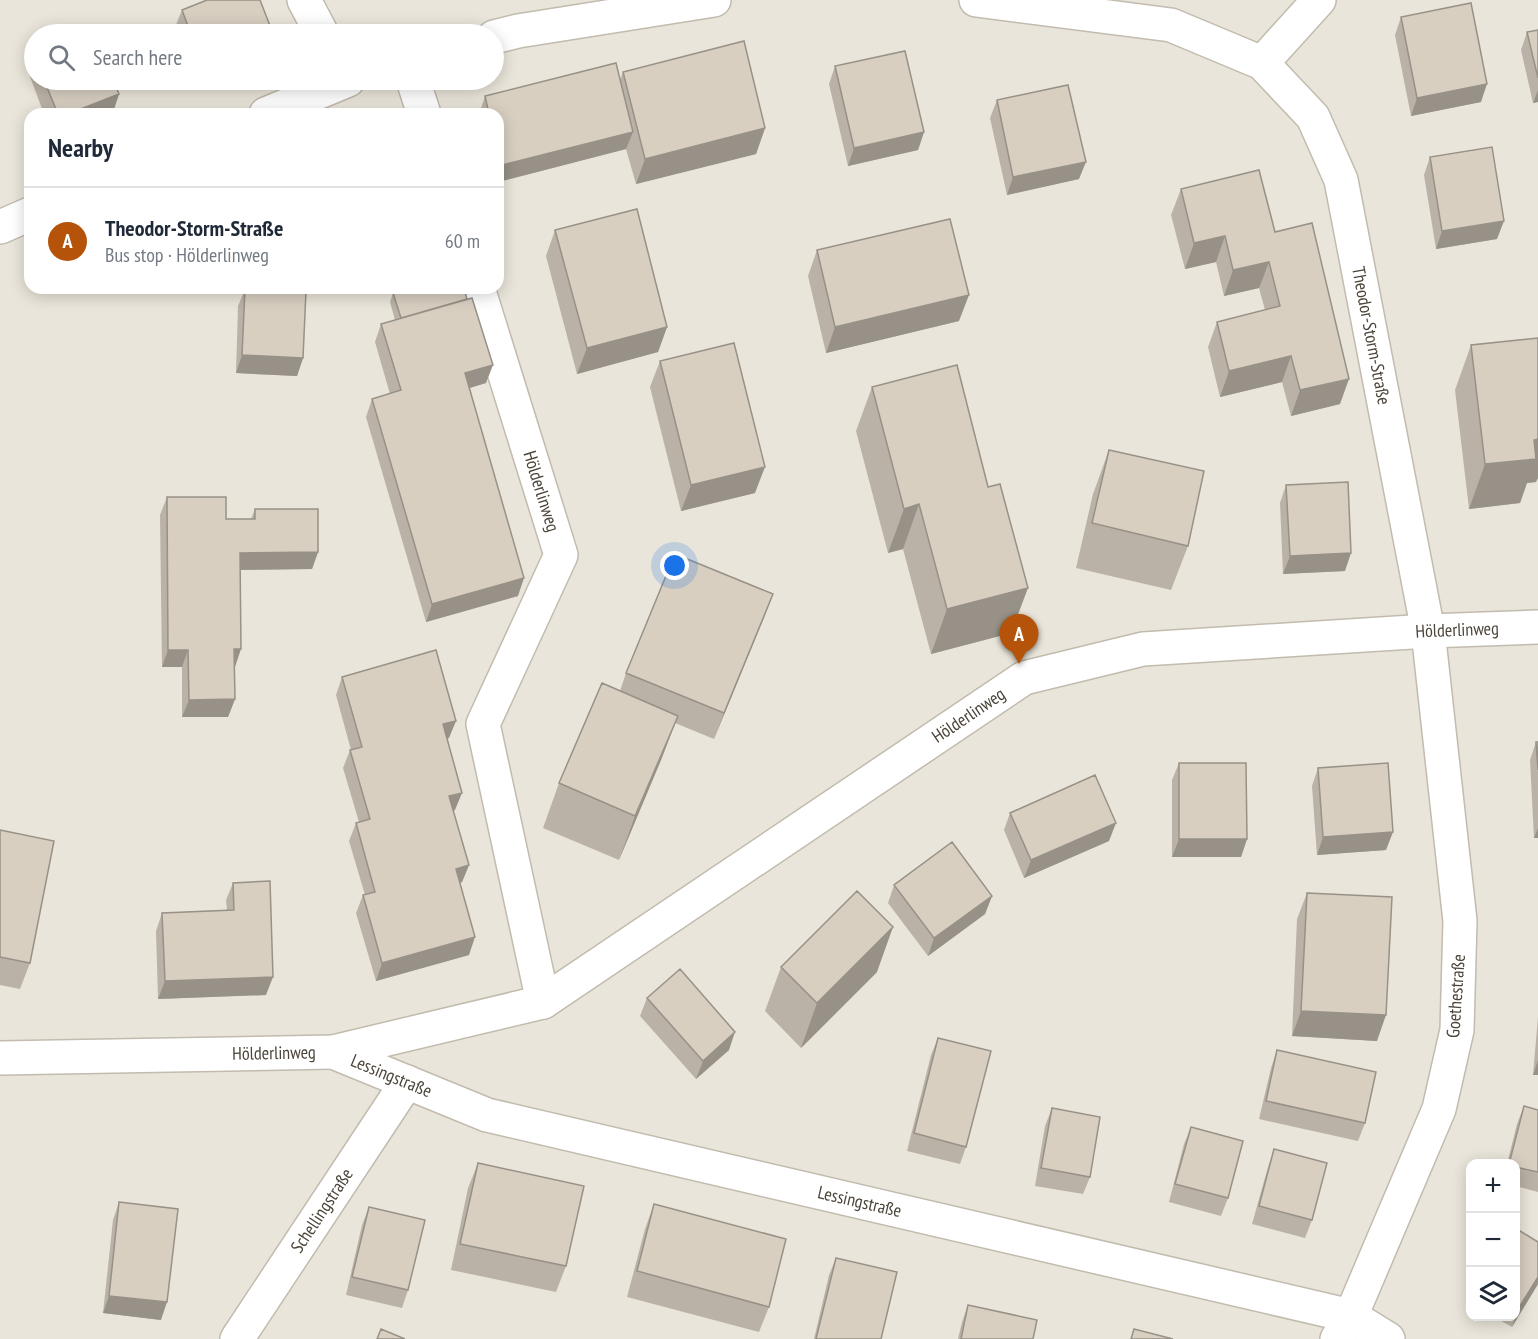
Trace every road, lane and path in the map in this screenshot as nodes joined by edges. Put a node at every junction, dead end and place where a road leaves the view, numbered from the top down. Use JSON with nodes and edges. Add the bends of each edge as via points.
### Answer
{"nodes":[{"id":1,"x":304,"y":0,"type":"edge"},
{"id":2,"x":714,"y":0,"type":"edge"},
{"id":3,"x":976,"y":0,"type":"edge"},
{"id":4,"x":1319,"y":0,"type":"edge"},
{"id":5,"x":1168,"y":12,"type":"edge"},
{"id":6,"x":317,"y":24,"type":"edge"},
{"id":7,"x":504,"y":34,"type":"edge"},
{"id":8,"x":1262,"y":63,"type":"junction"},
{"id":9,"x":323,"y":90,"type":"edge"},
{"id":10,"x":416,"y":90,"type":"edge"},
{"id":11,"x":281,"y":108,"type":"edge"},
{"id":12,"x":422,"y":108,"type":"edge"},
{"id":13,"x":24,"y":217,"type":"edge"},
{"id":14,"x":0,"y":227,"type":"edge"},
{"id":15,"x":480,"y":294,"type":"edge"},
{"id":16,"x":1538,"y":627,"type":"edge"},
{"id":17,"x":1428,"y":631,"type":"junction"},
{"id":18,"x":543,"y":1002,"type":"junction"},
{"id":19,"x":333,"y":1052,"type":"junction"},
{"id":20,"x":0,"y":1058,"type":"edge"},
{"id":21,"x":406,"y":1082,"type":"junction"},
{"id":22,"x":1344,"y":1328,"type":"edge"},
{"id":23,"x":237,"y":1339,"type":"edge"},
{"id":24,"x":1388,"y":1339,"type":"edge"}],
"edges":[{"from":1,"to":6,"type":"street"},
{"from":2,"to":7,"type":"street"},
{"from":3,"to":5,"type":"street","name":"Theodor-Storm-Straße"},
{"from":4,"to":8,"type":"street"},
{"from":5,"to":8,"type":"street","name":"Theodor-Storm-Straße"},
{"from":8,"to":17,"type":"street","name":"Theodor-Storm-Straße","via":[[1313,117],[1341,180]]},
{"from":9,"to":11,"type":"street"},
{"from":10,"to":12,"type":"street"},
{"from":13,"to":14,"type":"street"},
{"from":15,"to":18,"type":"street","name":"Hölderlinweg","via":[[561,555],[483,724]]},
{"from":16,"to":17,"type":"street","name":"Hölderlinweg"},
{"from":17,"to":18,"type":"street","name":"Hölderlinweg","via":[[1143,649],[1024,678]]},
{"from":17,"to":22,"type":"street","name":"Goethestraße","via":[[1460,921],[1457,1029],[1439,1108]]},
{"from":18,"to":19,"type":"street","name":"Hölderlinweg"},
{"from":19,"to":20,"type":"street","name":"Hölderlinweg"},
{"from":19,"to":21,"type":"street","name":"Lessingstraße"},
{"from":21,"to":22,"type":"street","name":"Lessingstraße","via":[[486,1115]]},
{"from":21,"to":23,"type":"street","name":"Schellingstraße"},
{"from":22,"to":24,"type":"street","name":"Lessingstraße"}]}
